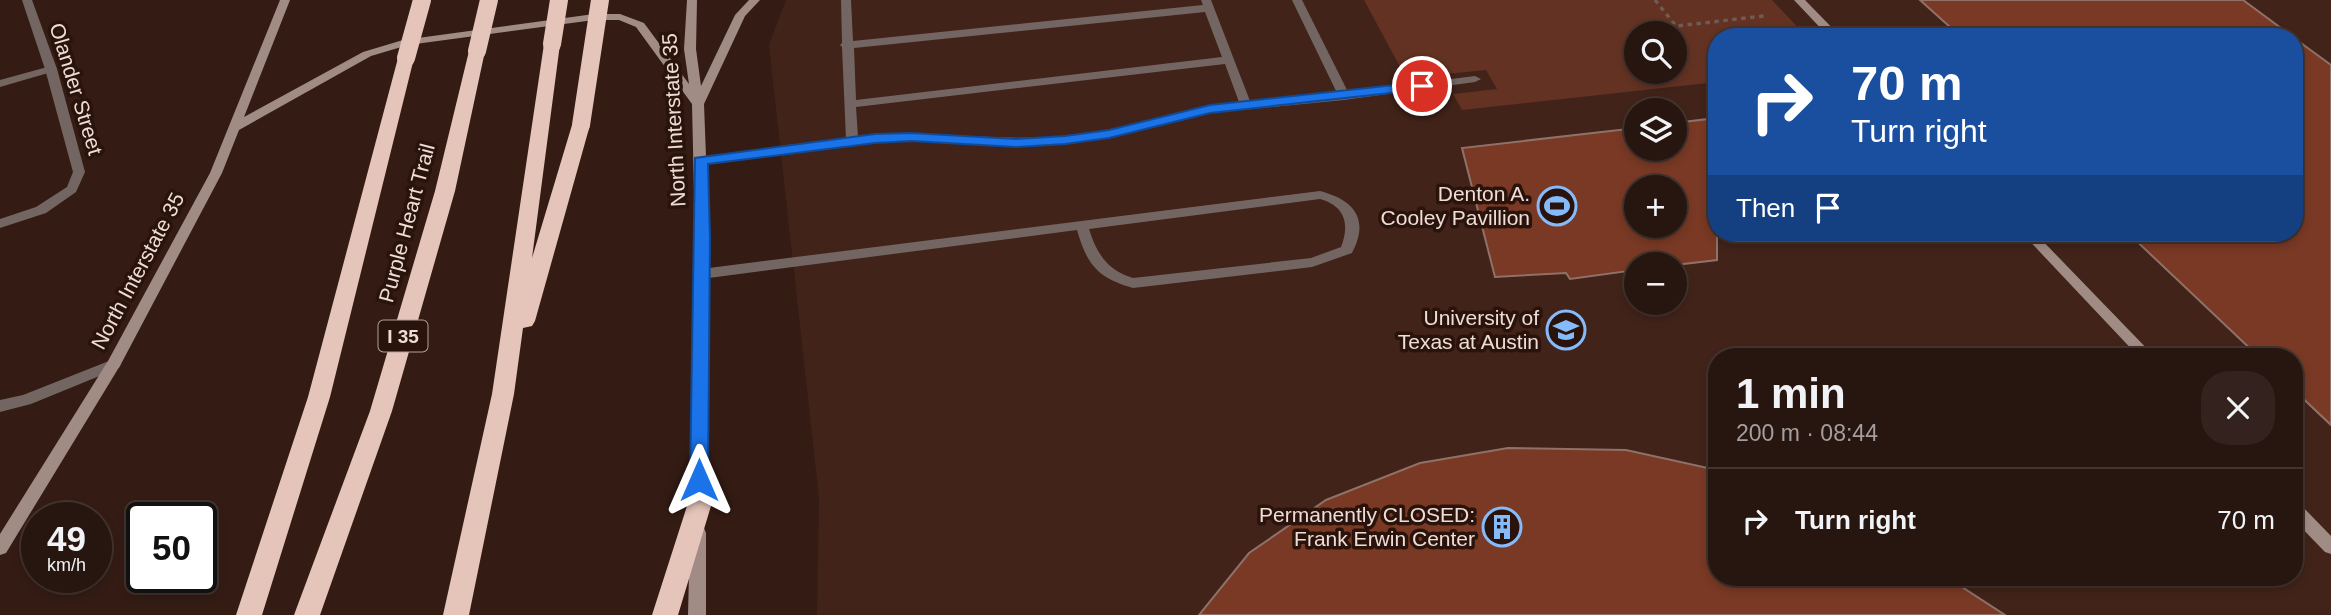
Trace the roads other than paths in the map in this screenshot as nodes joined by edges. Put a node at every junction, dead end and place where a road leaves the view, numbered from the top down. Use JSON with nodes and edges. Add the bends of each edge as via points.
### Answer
{"nodes":[{"id":1,"x":27,"y":0,"type":"edge"},
{"id":2,"x":285,"y":0,"type":"edge"},
{"id":3,"x":422,"y":0,"type":"edge"},
{"id":4,"x":489,"y":0,"type":"edge"},
{"id":5,"x":559,"y":0,"type":"edge"},
{"id":6,"x":600,"y":0,"type":"edge"},
{"id":7,"x":692,"y":0,"type":"edge"},
{"id":8,"x":755,"y":0,"type":"edge"},
{"id":9,"x":846,"y":0,"type":"edge"},
{"id":10,"x":1297,"y":0,"type":"edge"},
{"id":11,"x":1799,"y":0,"type":"edge"},
{"id":12,"x":1207,"y":4,"type":"edge"},
{"id":13,"x":1827,"y":28,"type":"edge"},
{"id":14,"x":846,"y":45,"type":"junction"},
{"id":15,"x":1229,"y":60,"type":"junction"},
{"id":16,"x":51,"y":69,"type":"junction"},
{"id":17,"x":1475,"y":79,"type":"dead end"},
{"id":18,"x":0,"y":84,"type":"edge"},
{"id":19,"x":1344,"y":96,"type":"junction"},
{"id":20,"x":698,"y":104,"type":"junction"},
{"id":21,"x":849,"y":104,"type":"junction"},
{"id":22,"x":1246,"y":105,"type":"junction"},
{"id":23,"x":235,"y":127,"type":"junction"},
{"id":24,"x":852,"y":142,"type":"junction"},
{"id":25,"x":700,"y":161,"type":"junction"},
{"id":26,"x":0,"y":224,"type":"edge"},
{"id":27,"x":1082,"y":226,"type":"junction"},
{"id":28,"x":2037,"y":242,"type":"edge"},
{"id":29,"x":701,"y":274,"type":"junction"},
{"id":30,"x":2139,"y":348,"type":"edge"},
{"id":31,"x":114,"y":364,"type":"junction"},
{"id":32,"x":503,"y":394,"type":"junction"},
{"id":33,"x":0,"y":407,"type":"edge"},
{"id":34,"x":699,"y":506,"type":"junction"},
{"id":35,"x":2303,"y":518,"type":"edge"},
{"id":36,"x":2331,"y":547,"type":"edge"},
{"id":37,"x":0,"y":548,"type":"edge"},
{"id":38,"x":249,"y":615,"type":"edge"},
{"id":39,"x":307,"y":615,"type":"edge"},
{"id":40,"x":456,"y":615,"type":"edge"},
{"id":41,"x":665,"y":615,"type":"edge"},
{"id":42,"x":697,"y":615,"type":"edge"}],
"edges":[{"from":1,"to":16,"type":"street","name":"Olander Street"},
{"from":2,"to":23,"type":"main road","name":"North Interstate 35"},
{"from":3,"to":38,"type":"highway","bridge":true,"via":[[319,397]]},
{"from":4,"to":39,"type":"highway","name":"Purple Heart Trail","number":"I 35","bridge":true,"via":[[445,191],[381,411]]},
{"from":5,"to":32,"type":"highway","bridge":true},
{"from":6,"to":32,"type":"highway","bridge":true,"via":[[581,125]]},
{"from":7,"to":20,"type":"main road","name":"North Interstate 35","via":[[690,49]]},
{"from":8,"to":20,"type":"main road","via":[[740,15]]},
{"from":9,"to":14,"type":"street"},
{"from":10,"to":19,"type":"street"},
{"from":11,"to":13,"type":"main road"},
{"from":12,"to":14,"type":"street"},
{"from":12,"to":15,"type":"street"},
{"from":14,"to":21,"type":"street"},
{"from":15,"to":21,"type":"street"},
{"from":15,"to":22,"type":"street"},
{"from":16,"to":18,"type":"street"},
{"from":16,"to":26,"type":"street","name":"Olander Street","via":[[79,172],[72,188],[41,209]]},
{"from":17,"to":19,"type":"street"},
{"from":19,"to":22,"type":"street"},
{"from":20,"to":23,"type":"main road","via":[[640,25],[620,17],[594,17],[407,42],[367,54]]},
{"from":20,"to":25,"type":"main road","name":"North Interstate 35"},
{"from":21,"to":24,"type":"street"},
{"from":22,"to":24,"type":"street","via":[[1065,140],[1003,143],[911,137]]},
{"from":23,"to":31,"type":"main road","name":"North Interstate 35","via":[[216,173]]},
{"from":24,"to":25,"type":"street"},
{"from":25,"to":29,"type":"main road","name":"North Interstate 35"},
{"from":27,"to":27,"type":"street","via":[[1320,195],[1335,198],[1354,223],[1347,250],[1334,257],[1133,283],[1101,269]]},
{"from":27,"to":29,"type":"street"},
{"from":28,"to":30,"type":"main road"},
{"from":29,"to":34,"type":"main road","name":"North Interstate 35"},
{"from":31,"to":33,"type":"street"},
{"from":31,"to":37,"type":"main road","name":"North Interstate 35"},
{"from":32,"to":40,"type":"highway"},
{"from":34,"to":41,"type":"highway"},
{"from":34,"to":42,"type":"main road","name":"North Interstate 35"},
{"from":35,"to":36,"type":"main road"}]}
